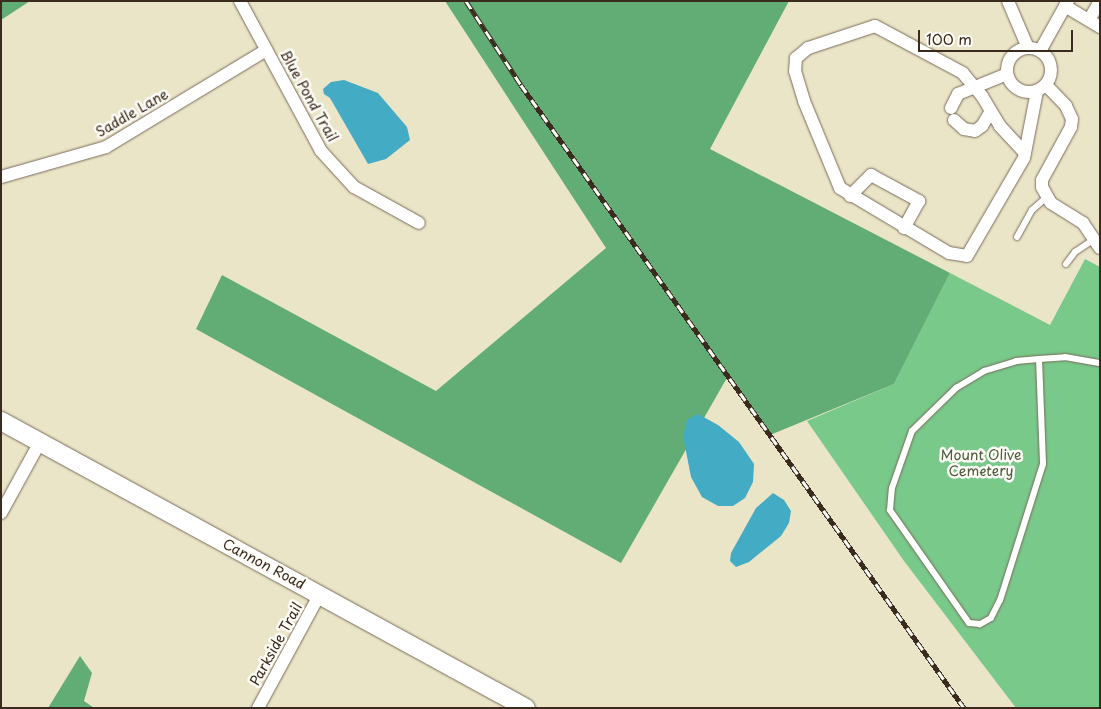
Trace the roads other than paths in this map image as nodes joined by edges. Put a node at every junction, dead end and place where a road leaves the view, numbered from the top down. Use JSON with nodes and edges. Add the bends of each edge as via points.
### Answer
{"nodes":[{"id":1,"x":240,"y":1,"type":"edge"},
{"id":2,"x":1008,"y":1,"type":"edge"},
{"id":3,"x":1100,"y":1,"type":"edge"},
{"id":4,"x":1066,"y":4,"type":"edge"},
{"id":5,"x":1094,"y":23,"type":"edge"},
{"id":6,"x":1028,"y":48,"type":"junction"},
{"id":7,"x":266,"y":50,"type":"junction"},
{"id":8,"x":1040,"y":51,"type":"junction"},
{"id":9,"x":1008,"y":74,"type":"junction"},
{"id":10,"x":974,"y":86,"type":"junction"},
{"id":11,"x":1042,"y":88,"type":"junction"},
{"id":12,"x":991,"y":111,"type":"junction"},
{"id":13,"x":1025,"y":153,"type":"junction"},
{"id":14,"x":1,"y":177,"type":"edge"},
{"id":15,"x":850,"y":196,"type":"junction"},
{"id":16,"x":1046,"y":197,"type":"junction"},
{"id":17,"x":419,"y":224,"type":"dead end"},
{"id":18,"x":904,"y":228,"type":"junction"},
{"id":19,"x":1017,"y":237,"type":"dead end"},
{"id":20,"x":1097,"y":244,"type":"edge"},
{"id":21,"x":1066,"y":264,"type":"dead end"},
{"id":22,"x":1040,"y":359,"type":"junction"},
{"id":23,"x":1100,"y":363,"type":"edge"},
{"id":24,"x":1,"y":421,"type":"edge"},
{"id":25,"x":40,"y":442,"type":"junction"},
{"id":26,"x":1,"y":513,"type":"edge"},
{"id":27,"x":320,"y":594,"type":"junction"},
{"id":28,"x":258,"y":708,"type":"edge"},
{"id":29,"x":526,"y":708,"type":"edge"}],
"edges":[{"from":1,"to":7,"type":"street","name":"Blue Pond Trail"},
{"from":2,"to":6,"type":"street"},
{"from":3,"to":5,"type":"street"},
{"from":4,"to":5,"type":"street"},
{"from":4,"to":8,"type":"street"},
{"from":6,"to":8,"type":"street"},
{"from":6,"to":9,"type":"street","via":[[1012,57]]},
{"from":7,"to":14,"type":"street","name":"Saddle Lane","via":[[106,147]]},
{"from":7,"to":17,"type":"street","name":"Blue Pond Trail","via":[[327,158],[354,187]]},
{"from":8,"to":11,"type":"street","via":[[1051,66]]},
{"from":9,"to":10,"type":"street"},
{"from":9,"to":11,"type":"street","via":[[1019,90]]},
{"from":10,"to":12,"type":"street"},
{"from":10,"to":12,"type":"street","via":[[958,94],[953,114],[964,129],[975,131]]},
{"from":10,"to":15,"type":"street","via":[[963,74],[875,26],[808,48],[796,58],[795,72],[826,158],[840,188]]},
{"from":11,"to":13,"type":"street"},
{"from":11,"to":16,"type":"street","via":[[1066,106],[1072,119],[1071,128],[1042,180]]},
{"from":12,"to":13,"type":"street"},
{"from":13,"to":18,"type":"street","via":[[967,256],[949,254]]},
{"from":15,"to":18,"type":"street"},
{"from":15,"to":18,"type":"street","via":[[871,175],[919,201]]},
{"from":16,"to":19,"type":"lane","via":[[1032,210]]},
{"from":16,"to":20,"type":"street","via":[[1083,223]]},
{"from":20,"to":21,"type":"lane","via":[[1075,252]]},
{"from":22,"to":22,"type":"lane","via":[[1016,361],[984,371],[928,412],[912,431],[892,488],[890,510],[896,523],[969,622],[980,624],[991,618],[1000,600],[1043,464]]},
{"from":22,"to":23,"type":"lane","via":[[1065,357]]},
{"from":24,"to":25,"type":"main road","name":"Cannon Road"},
{"from":25,"to":26,"type":"street"},
{"from":25,"to":27,"type":"main road","name":"Cannon Road"},
{"from":27,"to":28,"type":"street","name":"Parkside Trail"},
{"from":27,"to":29,"type":"main road","name":"Cannon Road"}]}
